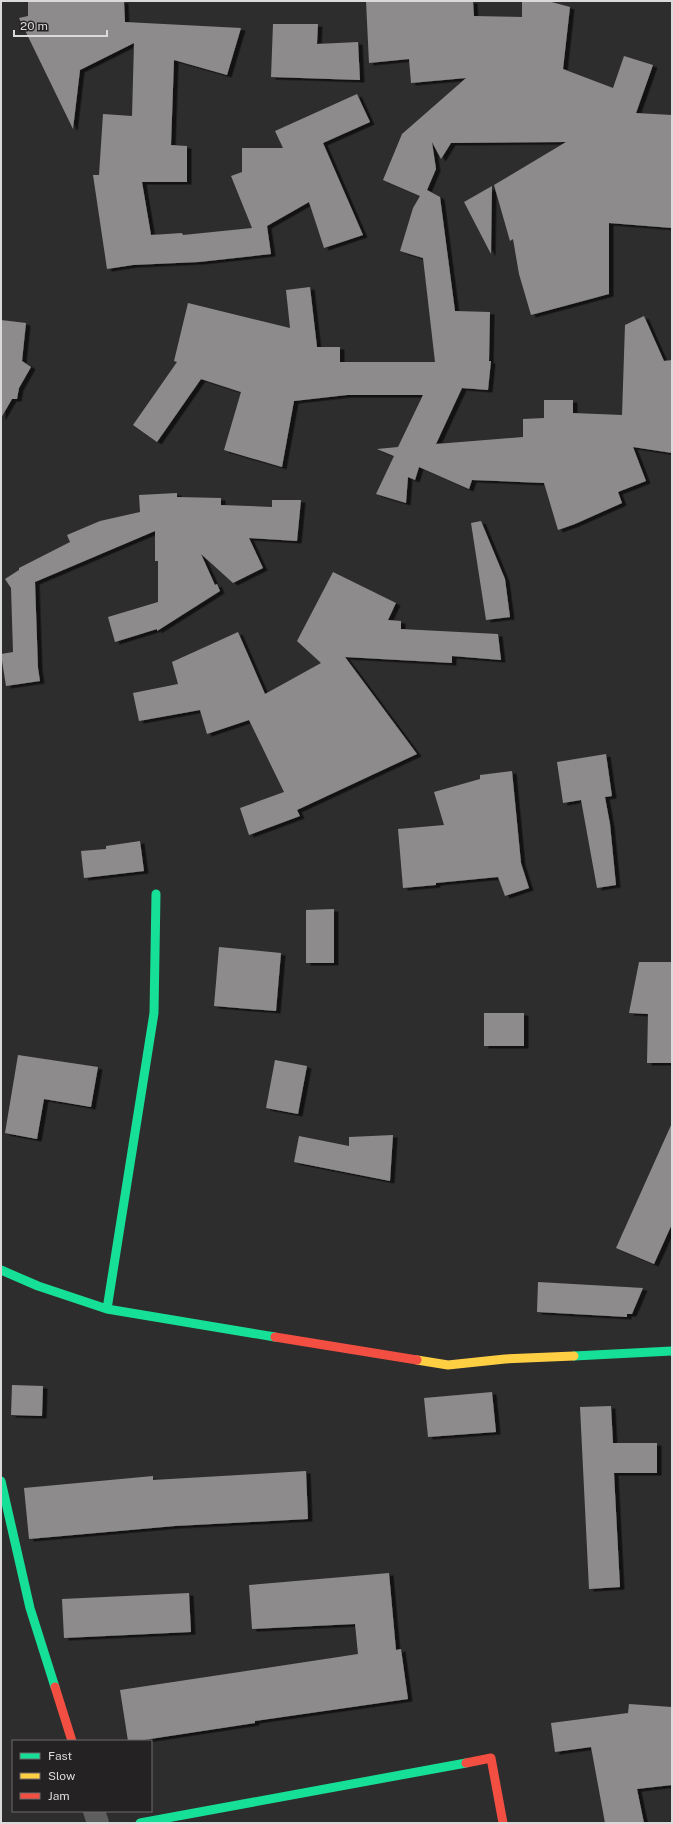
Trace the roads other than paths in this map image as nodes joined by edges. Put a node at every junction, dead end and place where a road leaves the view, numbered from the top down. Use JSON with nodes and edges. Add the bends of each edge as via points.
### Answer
{"nodes":[{"id":1,"x":156,"y":894,"type":"dead end"},
{"id":2,"x":1,"y":1270,"type":"edge"},
{"id":3,"x":107,"y":1309,"type":"junction"},
{"id":4,"x":672,"y":1351,"type":"edge"},
{"id":5,"x":1,"y":1481,"type":"edge"},
{"id":6,"x":72,"y":1740,"type":"edge"},
{"id":7,"x":94,"y":1812,"type":"edge"},
{"id":8,"x":98,"y":1823,"type":"edge"},
{"id":9,"x":140,"y":1823,"type":"edge"},
{"id":10,"x":503,"y":1823,"type":"edge"}],
"edges":[{"from":1,"to":3,"type":"street","via":[[154,1013]]},
{"from":2,"to":3,"type":"street","via":[[38,1286]]},
{"from":3,"to":4,"type":"street","via":[[448,1365],[505,1359]]},
{"from":5,"to":6,"type":"street","via":[[30,1608]]},
{"from":7,"to":8,"type":"street"},
{"from":9,"to":10,"type":"street","via":[[491,1758]]}]}
